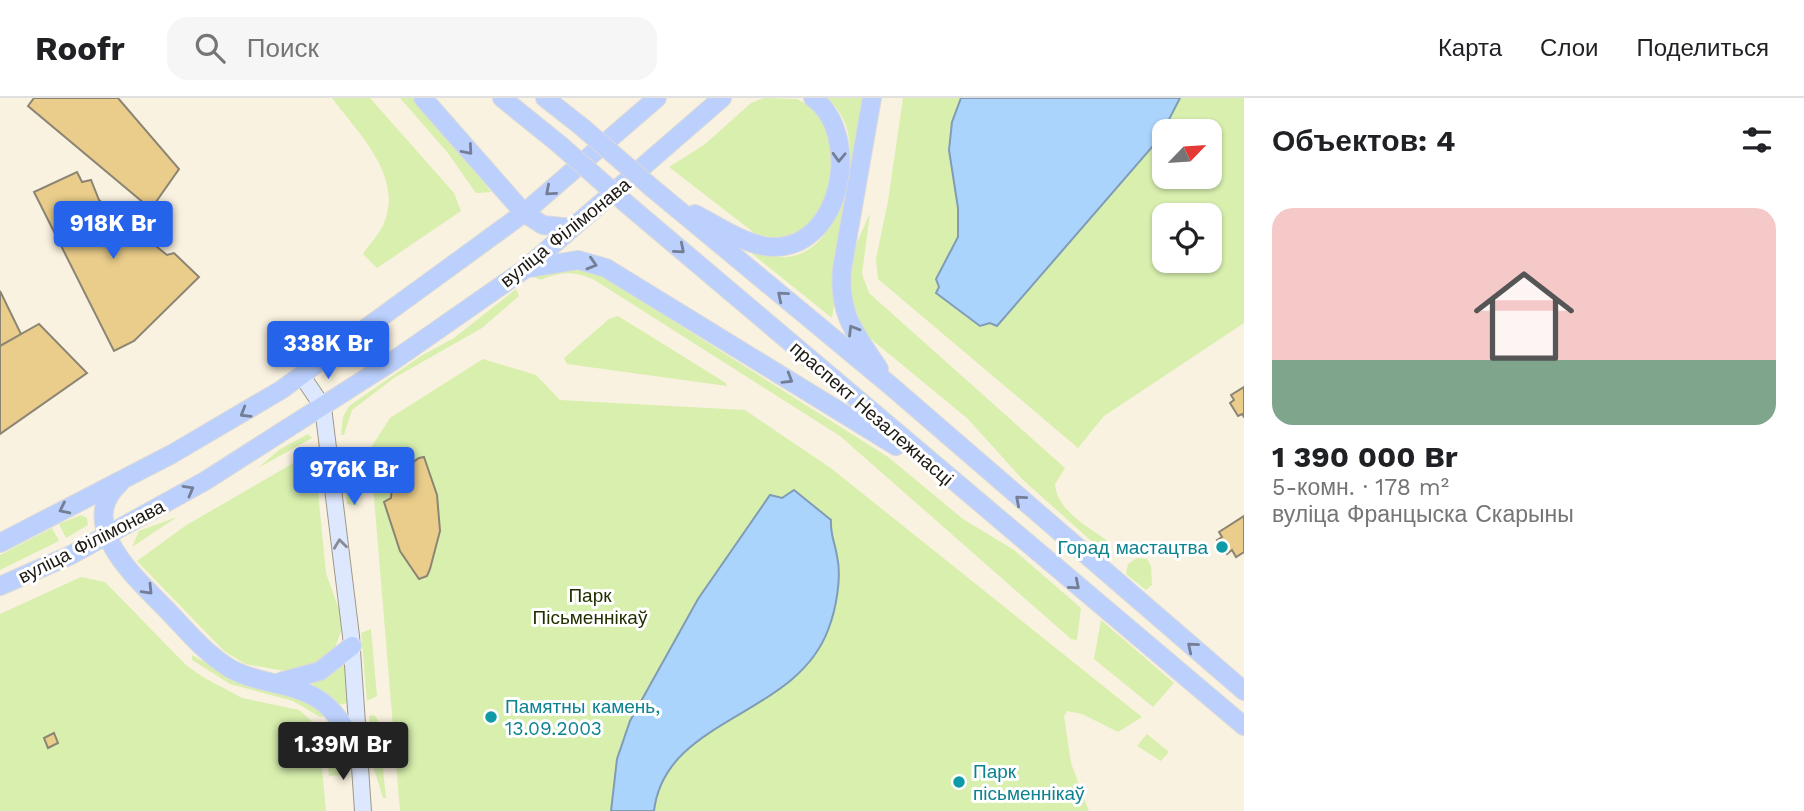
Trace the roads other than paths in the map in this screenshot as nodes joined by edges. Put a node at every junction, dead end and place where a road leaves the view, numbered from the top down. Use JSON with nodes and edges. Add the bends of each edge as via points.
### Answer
{"nodes":[{"id":1,"x":423,"y":98,"type":"edge"},
{"id":2,"x":502,"y":98,"type":"edge"},
{"id":3,"x":545,"y":98,"type":"edge"},
{"id":4,"x":657,"y":98,"type":"edge"},
{"id":5,"x":722,"y":98,"type":"edge"},
{"id":6,"x":738,"y":98,"type":"edge"},
{"id":7,"x":813,"y":98,"type":"edge"},
{"id":8,"x":872,"y":98,"type":"edge"},
{"id":9,"x":685,"y":132,"type":"junction"},
{"id":10,"x":667,"y":200,"type":"junction"},
{"id":11,"x":524,"y":213,"type":"junction"},
{"id":12,"x":572,"y":228,"type":"junction"},
{"id":13,"x":525,"y":269,"type":"junction"},
{"id":14,"x":302,"y":376,"type":"junction"},
{"id":15,"x":891,"y":386,"type":"junction"},
{"id":16,"x":323,"y":407,"type":"junction"},
{"id":17,"x":125,"y":478,"type":"junction"},
{"id":18,"x":947,"y":478,"type":"junction"},
{"id":19,"x":108,"y":536,"type":"junction"},
{"id":20,"x":0,"y":543,"type":"edge"},
{"id":21,"x":0,"y":586,"type":"edge"},
{"id":22,"x":352,"y":646,"type":"junction"},
{"id":23,"x":270,"y":684,"type":"junction"},
{"id":24,"x":1244,"y":691,"type":"edge"},
{"id":25,"x":1244,"y":726,"type":"edge"},
{"id":26,"x":360,"y":752,"type":"junction"},
{"id":27,"x":363,"y":811,"type":"edge"}],
"edges":[{"from":1,"to":11,"type":"main road","one_way":true},
{"from":2,"to":18,"type":"main road","name":"праспект Незалежнасці","one_way":true,"bridge":true},
{"from":3,"to":10,"type":"main road","name":"праспект Незалежнасці","bridge":true},
{"from":4,"to":11,"type":"main road","name":"вуліца Філімонава","one_way":true},
{"from":5,"to":9,"type":"main road","name":"вуліца Філімонава"},
{"from":6,"to":9,"type":"main road"},
{"from":7,"to":10,"type":"main road","one_way":true,"via":[[834,120],[840,158],[828,217],[811,236],[773,247],[738,236]]},
{"from":15,"to":8,"type":"main road","one_way":true,"via":[[849,324],[841,297]]},
{"from":9,"to":12,"type":"main road","name":"вуліца Філімонава"},
{"from":15,"to":10,"type":"main road","name":"праспект Незалежнасці","one_way":true},
{"from":11,"to":12,"type":"main road","via":[[543,225]]},
{"from":11,"to":14,"type":"main road","name":"вуліца Філімонава"},
{"from":12,"to":13,"type":"main road","name":"вуліца Філімонава"},
{"from":13,"to":16,"type":"main road","name":"вуліца Філімонава"},
{"from":13,"to":18,"type":"main road","one_way":true,"via":[[578,260],[606,268]]},
{"from":14,"to":16,"type":"main road"},
{"from":14,"to":17,"type":"main road","name":"вуліца Філімонава","one_way":true,"via":[[246,413]]},
{"from":24,"to":15,"type":"main road","name":"праспект Незалежнасці","one_way":true},
{"from":19,"to":16,"type":"main road","name":"вуліца Філімонава","one_way":true},
{"from":22,"to":16,"type":"main road","one_way":true},
{"from":17,"to":19,"type":"main road","via":[[106,503]]},
{"from":17,"to":20,"type":"main road","name":"вуліца Філімонава","one_way":true},
{"from":18,"to":25,"type":"main road","name":"праспект Незалежнасці","one_way":true},
{"from":19,"to":21,"type":"main road","name":"вуліца Філімонава"},
{"from":19,"to":23,"type":"main road","one_way":true,"via":[[126,567],[209,653],[238,673]]},
{"from":22,"to":23,"type":"main road","via":[[312,675]]},
{"from":22,"to":26,"type":"main road"},
{"from":23,"to":26,"type":"main road","via":[[298,688],[325,704]]},
{"from":26,"to":27,"type":"main road"}]}
